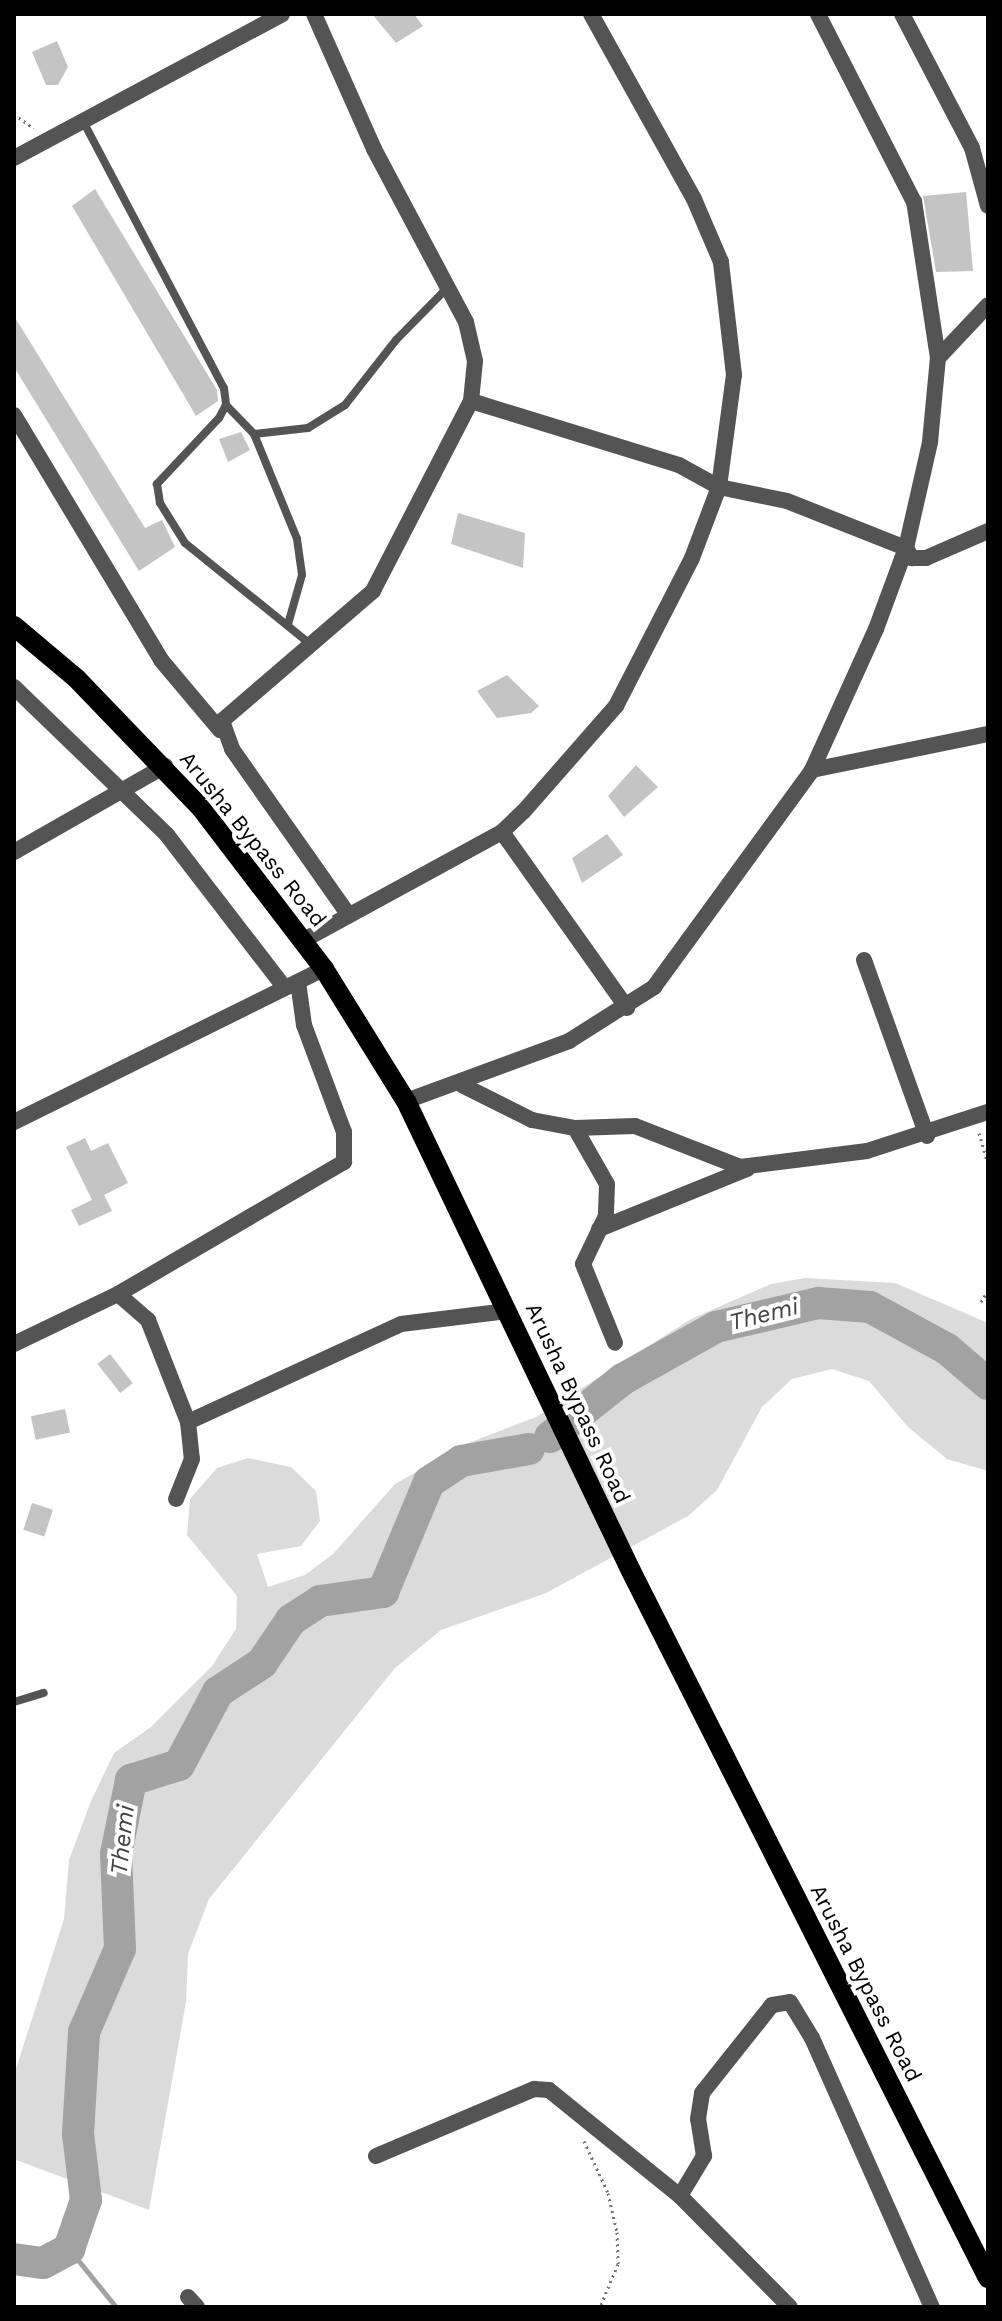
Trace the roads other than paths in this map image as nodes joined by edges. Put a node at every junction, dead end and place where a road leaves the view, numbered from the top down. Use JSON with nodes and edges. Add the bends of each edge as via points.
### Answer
{"nodes":[{"id":1,"x":282,"y":14,"type":"edge"},
{"id":2,"x":314,"y":14,"type":"edge"},
{"id":3,"x":591,"y":14,"type":"edge"},
{"id":4,"x":818,"y":14,"type":"edge"},
{"id":5,"x":902,"y":14,"type":"edge"},
{"id":6,"x":84,"y":123,"type":"junction"},
{"id":7,"x":14,"y":158,"type":"edge"},
{"id":8,"x":988,"y":206,"type":"edge"},
{"id":9,"x":449,"y":286,"type":"junction"},
{"id":10,"x":988,"y":305,"type":"edge"},
{"id":11,"x":938,"y":358,"type":"junction"},
{"id":12,"x":471,"y":401,"type":"junction"},
{"id":13,"x":226,"y":405,"type":"junction"},
{"id":14,"x":14,"y":415,"type":"edge"},
{"id":15,"x":254,"y":434,"type":"junction"},
{"id":16,"x":719,"y":487,"type":"junction"},
{"id":17,"x":988,"y":531,"type":"edge"},
{"id":18,"x":906,"y":548,"type":"junction"},
{"id":19,"x":288,"y":624,"type":"junction"},
{"id":20,"x":14,"y":626,"type":"edge"},
{"id":21,"x":312,"y":646,"type":"junction"},
{"id":22,"x":14,"y":687,"type":"edge"},
{"id":23,"x":220,"y":730,"type":"junction"},
{"id":24,"x":988,"y":734,"type":"edge"},
{"id":25,"x":165,"y":766,"type":"junction"},
{"id":26,"x":812,"y":770,"type":"junction"},
{"id":27,"x":120,"y":795,"type":"junction"},
{"id":28,"x":502,"y":832,"type":"junction"},
{"id":29,"x":14,"y":852,"type":"edge"},
{"id":30,"x":348,"y":914,"type":"junction"},
{"id":31,"x":304,"y":940,"type":"junction"},
{"id":32,"x":864,"y":960,"type":"dead end"},
{"id":33,"x":324,"y":969,"type":"junction"},
{"id":34,"x":292,"y":985,"type":"junction"},
{"id":35,"x":627,"y":1008,"type":"junction"},
{"id":36,"x":462,"y":1085,"type":"junction"},
{"id":37,"x":406,"y":1101,"type":"junction"},
{"id":38,"x":981,"y":1115,"type":"edge"},
{"id":39,"x":14,"y":1122,"type":"edge"},
{"id":40,"x":575,"y":1128,"type":"junction"},
{"id":41,"x":927,"y":1136,"type":"junction"},
{"id":42,"x":760,"y":1164,"type":"junction"},
{"id":43,"x":599,"y":1229,"type":"junction"},
{"id":44,"x":118,"y":1294,"type":"junction"},
{"id":45,"x":507,"y":1311,"type":"junction"},
{"id":46,"x":615,"y":1343,"type":"dead end"},
{"id":47,"x":14,"y":1344,"type":"edge"},
{"id":48,"x":188,"y":1422,"type":"junction"},
{"id":49,"x":176,"y":1499,"type":"dead end"},
{"id":50,"x":44,"y":1693,"type":"dead end"},
{"id":51,"x":14,"y":1702,"type":"edge"},
{"id":52,"x":376,"y":2156,"type":"dead end"},
{"id":53,"x":680,"y":2196,"type":"junction"},
{"id":54,"x":988,"y":2278,"type":"edge"},
{"id":55,"x":790,"y":2307,"type":"edge"},
{"id":56,"x":932,"y":2307,"type":"edge"}],
"edges":[{"from":1,"to":6,"type":"street"},
{"from":2,"to":9,"type":"street","via":[[374,149]]},
{"from":3,"to":16,"type":"street","via":[[694,199],[721,262],[734,375]]},
{"from":4,"to":11,"type":"street","via":[[914,202]]},
{"from":5,"to":8,"type":"street","via":[[972,148]]},
{"from":6,"to":7,"type":"street"},
{"from":6,"to":13,"type":"lane","via":[[224,388]]},
{"from":9,"to":12,"type":"street","via":[[473,339]]},
{"from":9,"to":15,"type":"lane","via":[[396,340],[345,405],[308,428]]},
{"from":10,"to":11,"type":"street"},
{"from":11,"to":18,"type":"street","via":[[930,442]]},
{"from":12,"to":16,"type":"street","via":[[679,465]]},
{"from":12,"to":21,"type":"street","via":[[373,591]]},
{"from":13,"to":15,"type":"lane"},
{"from":13,"to":19,"type":"lane","via":[[163,474],[160,503],[185,543]]},
{"from":14,"to":23,"type":"street","via":[[161,660]]},
{"from":15,"to":19,"type":"lane","via":[[297,539],[302,575]]},
{"from":16,"to":18,"type":"street","via":[[787,501]]},
{"from":16,"to":28,"type":"street","via":[[692,558],[616,706]]},
{"from":17,"to":18,"type":"street","via":[[926,558],[912,558]]},
{"from":18,"to":26,"type":"street"},
{"from":19,"to":21,"type":"lane"},
{"from":20,"to":25,"type":"main road","name":"Arusha Bypass Road"},
{"from":21,"to":23,"type":"street","via":[[230,710]]},
{"from":22,"to":27,"type":"street"},
{"from":23,"to":30,"type":"street"},
{"from":24,"to":26,"type":"street"},
{"from":25,"to":27,"type":"street"},
{"from":25,"to":31,"type":"main road","name":"Arusha Bypass Road"},
{"from":26,"to":35,"type":"street","via":[[654,987]]},
{"from":27,"to":29,"type":"street"},
{"from":27,"to":34,"type":"street","via":[[167,835]]},
{"from":28,"to":30,"type":"street"},
{"from":28,"to":35,"type":"street"},
{"from":30,"to":31,"type":"street"},
{"from":31,"to":33,"type":"main road","name":"Arusha Bypass Road"},
{"from":32,"to":41,"type":"street"},
{"from":33,"to":34,"type":"street"},
{"from":33,"to":37,"type":"main road","name":"Arusha Bypass Road"},
{"from":34,"to":39,"type":"street"},
{"from":34,"to":44,"type":"street","via":[[344,1132],[344,1162]]},
{"from":35,"to":36,"type":"street"},
{"from":36,"to":37,"type":"street"},
{"from":36,"to":40,"type":"street","via":[[532,1120]]},
{"from":37,"to":45,"type":"main road","name":"Arusha Bypass Road"},
{"from":38,"to":41,"type":"street"},
{"from":40,"to":42,"type":"street","via":[[635,1126],[722,1164]]},
{"from":40,"to":43,"type":"street","via":[[607,1184],[610,1202]]},
{"from":41,"to":42,"type":"street"},
{"from":42,"to":43,"type":"street"},
{"from":43,"to":46,"type":"street","via":[[583,1264]]},
{"from":44,"to":47,"type":"street"},
{"from":44,"to":48,"type":"street","via":[[148,1320]]},
{"from":45,"to":48,"type":"street","via":[[401,1324]]},
{"from":45,"to":54,"type":"main road","name":"Arusha Bypass Road","via":[[631,1571]]},
{"from":48,"to":49,"type":"street","via":[[192,1459]]},
{"from":50,"to":51,"type":"lane"},
{"from":52,"to":53,"type":"street","via":[[534,2089],[549,2090]]},
{"from":53,"to":55,"type":"street"},
{"from":53,"to":56,"type":"street","via":[[704,2156],[698,2119],[702,2093],[772,2005],[790,2002],[812,2038]]}]}
